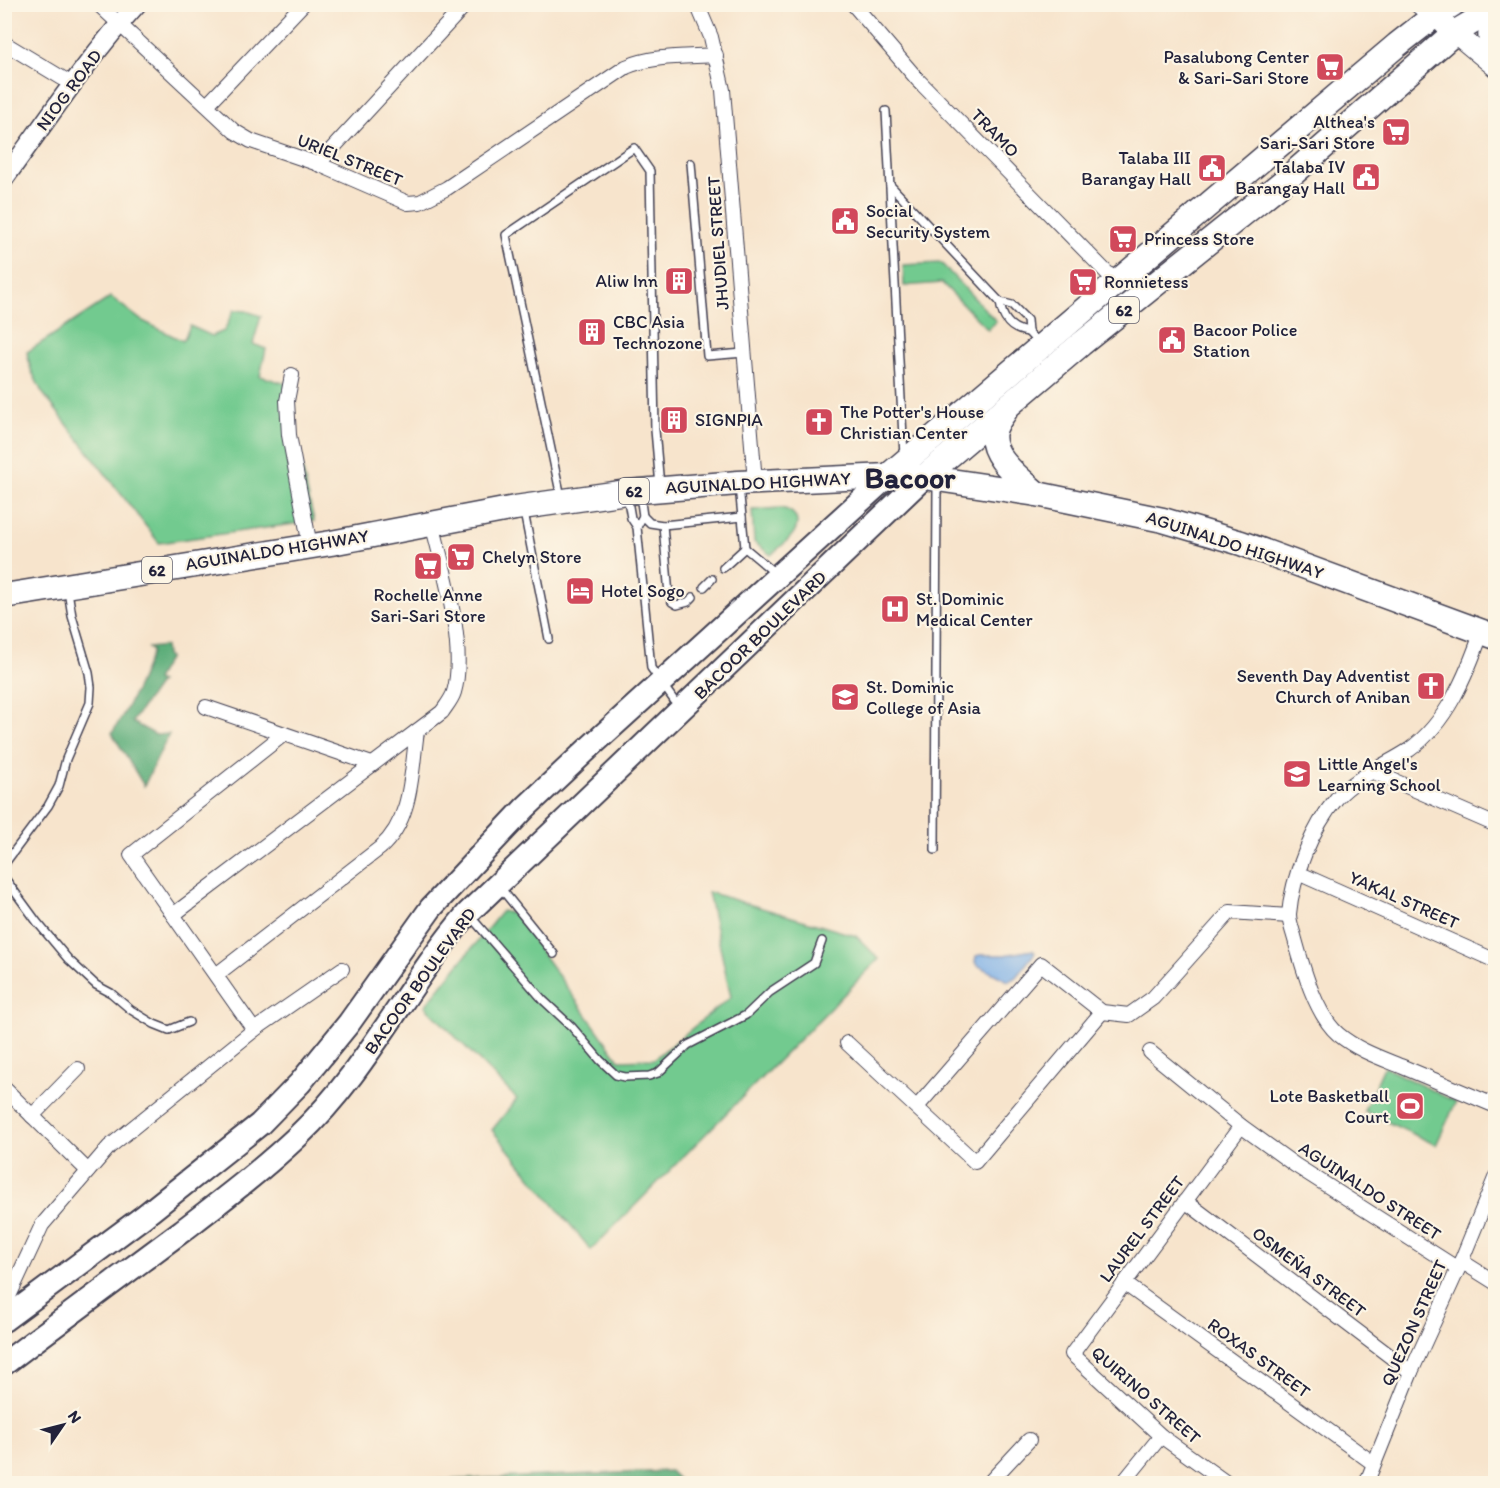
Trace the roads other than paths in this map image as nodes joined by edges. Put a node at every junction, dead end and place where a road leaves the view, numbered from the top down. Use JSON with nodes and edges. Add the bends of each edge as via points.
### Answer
{"nodes":[{"id":1,"x":98,"y":4,"type":"edge"},
{"id":2,"x":136,"y":4,"type":"edge"},
{"id":3,"x":303,"y":4,"type":"edge"},
{"id":4,"x":466,"y":4,"type":"edge"},
{"id":5,"x":697,"y":4,"type":"edge"},
{"id":6,"x":853,"y":4,"type":"edge"},
{"id":7,"x":1435,"y":8,"type":"edge"},
{"id":8,"x":1496,"y":8,"type":"edge"},
{"id":9,"x":1496,"y":13,"type":"edge"},
{"id":10,"x":119,"y":24,"type":"junction"},
{"id":11,"x":1454,"y":33,"type":"junction"},
{"id":12,"x":4,"y":43,"type":"edge"},
{"id":13,"x":1496,"y":54,"type":"edge"},
{"id":14,"x":716,"y":55,"type":"junction"},
{"id":15,"x":1496,"y":67,"type":"edge"},
{"id":16,"x":72,"y":84,"type":"junction"},
{"id":17,"x":207,"y":105,"type":"junction"},
{"id":18,"x":886,"y":111,"type":"dead end"},
{"id":19,"x":691,"y":163,"type":"dead end"},
{"id":20,"x":318,"y":164,"type":"junction"},
{"id":21,"x":4,"y":179,"type":"edge"},
{"id":22,"x":890,"y":185,"type":"junction"},
{"id":23,"x":1117,"y":283,"type":"junction"},
{"id":24,"x":1000,"y":302,"type":"junction"},
{"id":25,"x":1035,"y":339,"type":"junction"},
{"id":26,"x":744,"y":353,"type":"junction"},
{"id":27,"x":292,"y":375,"type":"dead end"},
{"id":28,"x":1008,"y":405,"type":"junction"},
{"id":29,"x":896,"y":469,"type":"junction"},
{"id":30,"x":930,"y":477,"type":"junction"},
{"id":31,"x":746,"y":482,"type":"junction"},
{"id":32,"x":642,"y":490,"type":"junction"},
{"id":33,"x":1037,"y":494,"type":"junction"},
{"id":34,"x":562,"y":501,"type":"junction"},
{"id":35,"x":523,"y":507,"type":"junction"},
{"id":36,"x":643,"y":516,"type":"junction"},
{"id":37,"x":742,"y":517,"type":"junction"},
{"id":38,"x":432,"y":523,"type":"junction"},
{"id":39,"x":663,"y":525,"type":"junction"},
{"id":40,"x":637,"y":528,"type":"junction"},
{"id":41,"x":310,"y":546,"type":"junction"},
{"id":42,"x":745,"y":548,"type":"junction"},
{"id":43,"x":723,"y":568,"type":"dead end"},
{"id":44,"x":778,"y":576,"type":"junction"},
{"id":45,"x":712,"y":579,"type":"dead end"},
{"id":46,"x":67,"y":585,"type":"junction"},
{"id":47,"x":704,"y":587,"type":"dead end"},
{"id":48,"x":4,"y":596,"type":"edge"},
{"id":49,"x":693,"y":597,"type":"dead end"},
{"id":50,"x":1489,"y":634,"type":"edge"},
{"id":51,"x":549,"y":639,"type":"dead end"},
{"id":52,"x":661,"y":682,"type":"junction"},
{"id":53,"x":206,"y":707,"type":"dead end"},
{"id":54,"x":681,"y":711,"type":"junction"},
{"id":55,"x":417,"y":731,"type":"junction"},
{"id":56,"x":284,"y":734,"type":"junction"},
{"id":57,"x":372,"y":764,"type":"junction"},
{"id":58,"x":1374,"y":772,"type":"junction"},
{"id":59,"x":548,"y":786,"type":"junction"},
{"id":60,"x":574,"y":812,"type":"junction"},
{"id":61,"x":1496,"y":825,"type":"edge"},
{"id":62,"x":935,"y":850,"type":"dead end"},
{"id":63,"x":4,"y":868,"type":"edge"},
{"id":64,"x":1298,"y":873,"type":"junction"},
{"id":65,"x":4,"y":877,"type":"edge"},
{"id":66,"x":498,"y":883,"type":"junction"},
{"id":67,"x":468,"y":913,"type":"junction"},
{"id":68,"x":173,"y":915,"type":"junction"},
{"id":69,"x":1289,"y":916,"type":"junction"},
{"id":70,"x":822,"y":941,"type":"dead end"},
{"id":71,"x":554,"y":954,"type":"dead end"},
{"id":72,"x":1496,"y":961,"type":"edge"},
{"id":73,"x":342,"y":969,"type":"dead end"},
{"id":74,"x":216,"y":975,"type":"junction"},
{"id":75,"x":1102,"y":1012,"type":"junction"},
{"id":76,"x":189,"y":1022,"type":"dead end"},
{"id":77,"x":254,"y":1030,"type":"junction"},
{"id":78,"x":847,"y":1043,"type":"dead end"},
{"id":79,"x":1150,"y":1053,"type":"dead end"},
{"id":80,"x":78,"y":1069,"type":"dead end"},
{"id":81,"x":4,"y":1088,"type":"edge"},
{"id":82,"x":1496,"y":1106,"type":"edge"},
{"id":83,"x":917,"y":1107,"type":"junction"},
{"id":84,"x":32,"y":1116,"type":"junction"},
{"id":85,"x":1241,"y":1126,"type":"junction"},
{"id":86,"x":88,"y":1171,"type":"junction"},
{"id":87,"x":1496,"y":1176,"type":"edge"},
{"id":88,"x":1185,"y":1201,"type":"junction"},
{"id":89,"x":1460,"y":1265,"type":"junction"},
{"id":90,"x":1124,"y":1283,"type":"junction"},
{"id":91,"x":1496,"y":1283,"type":"edge"},
{"id":92,"x":8,"y":1288,"type":"edge"},
{"id":93,"x":4,"y":1307,"type":"edge"},
{"id":94,"x":4,"y":1320,"type":"edge"},
{"id":95,"x":1072,"y":1354,"type":"joint"},
{"id":96,"x":4,"y":1364,"type":"edge"},
{"id":97,"x":1411,"y":1372,"type":"junction"},
{"id":98,"x":1161,"y":1436,"type":"junction"},
{"id":99,"x":1029,"y":1440,"type":"dead end"},
{"id":100,"x":1373,"y":1462,"type":"junction"},
{"id":101,"x":988,"y":1484,"type":"edge"},
{"id":102,"x":1122,"y":1484,"type":"edge"},
{"id":103,"x":1227,"y":1484,"type":"edge"},
{"id":104,"x":1366,"y":1484,"type":"edge"}],
"edges":[{"from":1,"to":10,"type":"street","name":"URIEL STREET"},
{"from":2,"to":10,"type":"street","name":"NIOG ROAD"},
{"from":3,"to":17,"type":"street"},
{"from":4,"to":20,"type":"street"},
{"from":5,"to":14,"type":"street","name":"JHUDIEL STREET"},
{"from":6,"to":23,"type":"street","name":"TRAMO","via":[[918,80]]},
{"from":7,"to":11,"type":"main road"},
{"from":7,"to":23,"type":"highway","number":"62"},
{"from":8,"to":11,"type":"highway","number":"62"},
{"from":9,"to":13,"type":"highway","via":[[1490,39]]},
{"from":10,"to":16,"type":"street","name":"NIOG ROAD"},
{"from":10,"to":17,"type":"street","name":"URIEL STREET"},
{"from":11,"to":15,"type":"main road"},
{"from":11,"to":28,"type":"highway","number":"62","via":[[1258,203]]},
{"from":12,"to":16,"type":"street"},
{"from":14,"to":20,"type":"street","name":"URIEL STREET","via":[[653,59],[626,67],[447,188],[420,202],[408,203],[391,197]]},
{"from":14,"to":26,"type":"street","name":"JHUDIEL STREET","via":[[723,90]]},
{"from":16,"to":21,"type":"street","name":"NIOG ROAD"},
{"from":17,"to":20,"type":"street","name":"URIEL STREET","via":[[250,141]]},
{"from":18,"to":22,"type":"lane"},
{"from":19,"to":26,"type":"lane","via":[[707,356]]},
{"from":22,"to":24,"type":"lane"},
{"from":22,"to":29,"type":"lane"},
{"from":23,"to":25,"type":"highway","number":"62"},
{"from":24,"to":25,"type":"lane","via":[[1012,305],[1027,320]]},
{"from":24,"to":25,"type":"lane","via":[[1002,315],[1016,330]]},
{"from":25,"to":29,"type":"highway","number":"62"},
{"from":26,"to":31,"type":"street","name":"JHUDIEL STREET"},
{"from":27,"to":41,"type":"street","via":[[287,401],[289,435]]},
{"from":28,"to":30,"type":"highway","number":"62"},
{"from":28,"to":33,"type":"highway","via":[[995,428],[994,442],[1008,468]]},
{"from":29,"to":30,"type":"highway","name":"AGUINALDO HIGHWAY","number":"62"},
{"from":29,"to":31,"type":"highway","name":"AGUINALDO HIGHWAY","number":"62"},
{"from":29,"to":44,"type":"main road","name":"BACOOR BOULEVARD"},
{"from":30,"to":33,"type":"highway","name":"AGUINALDO HIGHWAY","number":"62"},
{"from":30,"to":54,"type":"main road","name":"BACOOR BOULEVARD"},
{"from":30,"to":62,"type":"lane"},
{"from":31,"to":32,"type":"highway","name":"AGUINALDO HIGHWAY","number":"62"},
{"from":31,"to":37,"type":"lane"},
{"from":32,"to":34,"type":"highway","name":"AGUINALDO HIGHWAY","number":"62"},
{"from":32,"to":34,"type":"lane","via":[[655,430],[650,171],[634,148],[506,235]]},
{"from":32,"to":36,"type":"lane"},
{"from":32,"to":40,"type":"lane","via":[[631,518]]},
{"from":33,"to":50,"type":"highway","name":"AGUINALDO HIGHWAY","number":"62","via":[[1116,509],[1220,536]]},
{"from":34,"to":35,"type":"highway","name":"AGUINALDO HIGHWAY","number":"62"},
{"from":35,"to":38,"type":"highway","name":"AGUINALDO HIGHWAY","number":"62"},
{"from":35,"to":51,"type":"lane"},
{"from":36,"to":39,"type":"lane","via":[[650,523]]},
{"from":36,"to":40,"type":"lane"},
{"from":37,"to":39,"type":"lane"},
{"from":37,"to":42,"type":"lane"},
{"from":38,"to":41,"type":"highway","name":"AGUINALDO HIGHWAY","number":"62"},
{"from":38,"to":55,"type":"street","via":[[455,628],[457,672],[454,693],[442,712]]},
{"from":39,"to":49,"type":"lane","via":[[669,595],[677,605]]},
{"from":40,"to":52,"type":"lane","via":[[651,668]]},
{"from":41,"to":46,"type":"highway","name":"AGUINALDO HIGHWAY","number":"62"},
{"from":42,"to":43,"type":"lane"},
{"from":42,"to":44,"type":"lane"},
{"from":44,"to":52,"type":"main road","name":"BACOOR BOULEVARD"},
{"from":45,"to":47,"type":"lane"},
{"from":46,"to":48,"type":"highway","name":"AGUINALDO HIGHWAY","number":"62"},
{"from":46,"to":63,"type":"lane","via":[[92,687],[90,703],[59,786]]},
{"from":50,"to":58,"type":"street","via":[[1429,732]]},
{"from":52,"to":54,"type":"lane"},
{"from":52,"to":59,"type":"main road","name":"BACOOR BOULEVARD"},
{"from":53,"to":56,"type":"street"},
{"from":54,"to":60,"type":"main road","name":"BACOOR BOULEVARD"},
{"from":55,"to":57,"type":"street"},
{"from":55,"to":74,"type":"street","via":[[406,810],[394,835]]},
{"from":56,"to":57,"type":"street"},
{"from":56,"to":68,"type":"street","via":[[131,855]]},
{"from":57,"to":68,"type":"street"},
{"from":58,"to":61,"type":"street"},
{"from":58,"to":64,"type":"street","via":[[1338,797],[1316,828]]},
{"from":59,"to":60,"type":"main road"},
{"from":59,"to":94,"type":"main road","name":"BACOOR BOULEVARD","via":[[446,890],[348,1023],[260,1125]]},
{"from":60,"to":66,"type":"main road","name":"BACOOR BOULEVARD"},
{"from":64,"to":69,"type":"street"},
{"from":64,"to":72,"type":"street","name":"YAKAL STREET"},
{"from":65,"to":76,"type":"lane","via":[[68,959],[96,985],[169,1030]]},
{"from":66,"to":67,"type":"main road","name":"BACOOR BOULEVARD"},
{"from":66,"to":71,"type":"lane"},
{"from":67,"to":70,"type":"lane","via":[[600,1060],[616,1075],[625,1077],[658,1073],[688,1045],[746,1016],[770,992],[814,963]]},
{"from":67,"to":96,"type":"main road","name":"BACOOR BOULEVARD","via":[[377,1042],[298,1136],[221,1201]]},
{"from":68,"to":74,"type":"street"},
{"from":69,"to":75,"type":"street","via":[[1230,912],[1142,1008],[1129,1015]]},
{"from":69,"to":82,"type":"street","via":[[1306,978],[1318,1007],[1337,1034],[1363,1050]]},
{"from":73,"to":77,"type":"street"},
{"from":74,"to":77,"type":"street"},
{"from":75,"to":83,"type":"street","via":[[1041,964]]},
{"from":75,"to":83,"type":"street","via":[[975,1162]]},
{"from":77,"to":86,"type":"street","via":[[109,1147]]},
{"from":78,"to":83,"type":"street"},
{"from":79,"to":85,"type":"street","name":"AGUINALDO STREET"},
{"from":80,"to":84,"type":"street"},
{"from":81,"to":84,"type":"street"},
{"from":84,"to":86,"type":"street"},
{"from":85,"to":88,"type":"street","name":"LAUREL STREET"},
{"from":85,"to":89,"type":"street","name":"AGUINALDO STREET","via":[[1295,1165]]},
{"from":86,"to":92,"type":"street","via":[[42,1226]]},
{"from":87,"to":89,"type":"street","name":"QUEZON STREET"},
{"from":88,"to":90,"type":"street","name":"LAUREL STREET"},
{"from":88,"to":97,"type":"street","name":"OSMEÑA STREET"},
{"from":89,"to":91,"type":"street","name":"AGUINALDO STREET"},
{"from":89,"to":97,"type":"street","name":"QUEZON STREET"},
{"from":90,"to":95,"type":"street","name":"LAUREL STREET"},
{"from":90,"to":100,"type":"street","name":"ROXAS STREET"},
{"from":92,"to":93,"type":"street"},
{"from":95,"to":98,"type":"street","name":"QUIRINO STREET"},
{"from":97,"to":100,"type":"street","name":"QUEZON STREET"},
{"from":98,"to":102,"type":"street"},
{"from":98,"to":103,"type":"street","name":"QUIRINO STREET"},
{"from":99,"to":101,"type":"street"},
{"from":100,"to":104,"type":"street","name":"QUEZON STREET"}]}
